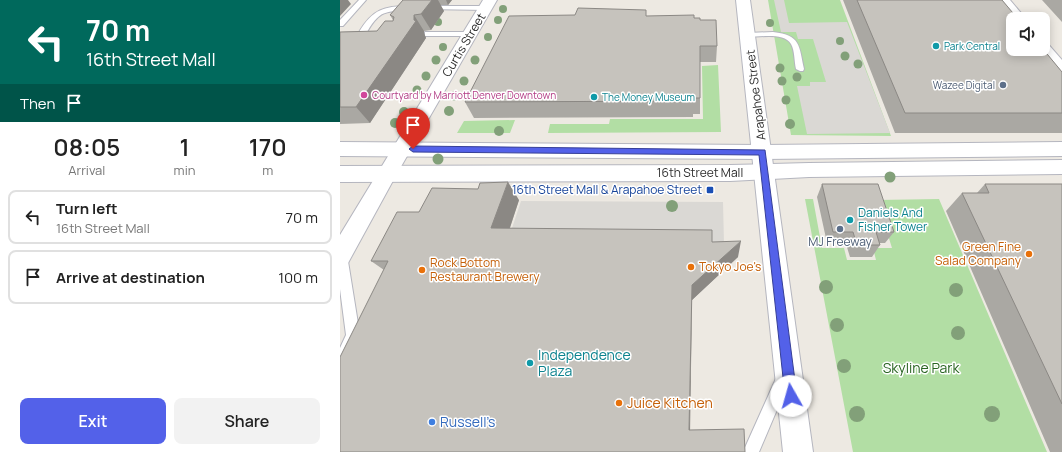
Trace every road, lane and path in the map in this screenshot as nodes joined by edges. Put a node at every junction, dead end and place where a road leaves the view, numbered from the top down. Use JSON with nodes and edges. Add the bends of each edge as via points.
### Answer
{"nodes":[{"id":1,"x":363,"y":0,"type":"edge"},
{"id":2,"x":743,"y":0,"type":"edge"},
{"id":3,"x":1003,"y":0,"type":"edge"},
{"id":4,"x":488,"y":4,"type":"edge"},
{"id":5,"x":1011,"y":12,"type":"edge"},
{"id":6,"x":340,"y":24,"type":"edge"},
{"id":7,"x":383,"y":34,"type":"edge"},
{"id":8,"x":428,"y":34,"type":"dead end"},
{"id":9,"x":470,"y":34,"type":"junction"},
{"id":10,"x":748,"y":35,"type":"junction"},
{"id":11,"x":1050,"y":55,"type":"edge"},
{"id":12,"x":800,"y":69,"type":"dead end"},
{"id":13,"x":1062,"y":70,"type":"edge"},
{"id":14,"x":340,"y":149,"type":"edge"},
{"id":15,"x":403,"y":149,"type":"junction"},
{"id":16,"x":1062,"y":149,"type":"edge"},
{"id":17,"x":763,"y":162,"type":"junction"},
{"id":18,"x":1062,"y":167,"type":"edge"},
{"id":19,"x":387,"y":173,"type":"junction"},
{"id":20,"x":340,"y":174,"type":"edge"},
{"id":21,"x":340,"y":256,"type":"edge"},
{"id":22,"x":340,"y":362,"type":"edge"},
{"id":23,"x":788,"y":368,"type":"junction"},
{"id":24,"x":751,"y":452,"type":"edge"},
{"id":25,"x":798,"y":452,"type":"edge"}],
"edges":[{"from":1,"to":6,"type":"lane"},
{"from":2,"to":10,"type":"street","name":"Arapahoe Street"},
{"from":3,"to":5,"type":"street"},
{"from":4,"to":7,"type":"lane","via":[[386,9],[379,12],[363,32]]},
{"from":4,"to":9,"type":"street","name":"Curtis Street"},
{"from":8,"to":9,"type":"lane"},
{"from":9,"to":15,"type":"street","name":"Curtis Street"},
{"from":10,"to":12,"type":"lane","via":[[778,35],[788,38],[795,44]]},
{"from":10,"to":17,"type":"street","name":"Arapahoe Street"},
{"from":11,"to":13,"type":"street"},
{"from":14,"to":15,"type":"street","name":"16th Street Mall"},
{"from":15,"to":17,"type":"street","name":"16th Street Mall"},
{"from":15,"to":19,"type":"street","name":"Curtis Street"},
{"from":16,"to":17,"type":"street","name":"16th Street Mall"},
{"from":17,"to":18,"type":"street","name":"16th Street Mall","via":[[809,170]]},
{"from":17,"to":19,"type":"street","name":"16th Street Mall"},
{"from":17,"to":23,"type":"street","name":"Arapahoe Street"},
{"from":19,"to":20,"type":"street","name":"16th Street Mall"},
{"from":19,"to":21,"type":"street","name":"Curtis Street"},
{"from":21,"to":22,"type":"lane","via":[[353,336]]},
{"from":23,"to":24,"type":"lane"},
{"from":23,"to":25,"type":"street","name":"Arapahoe Street"}]}
